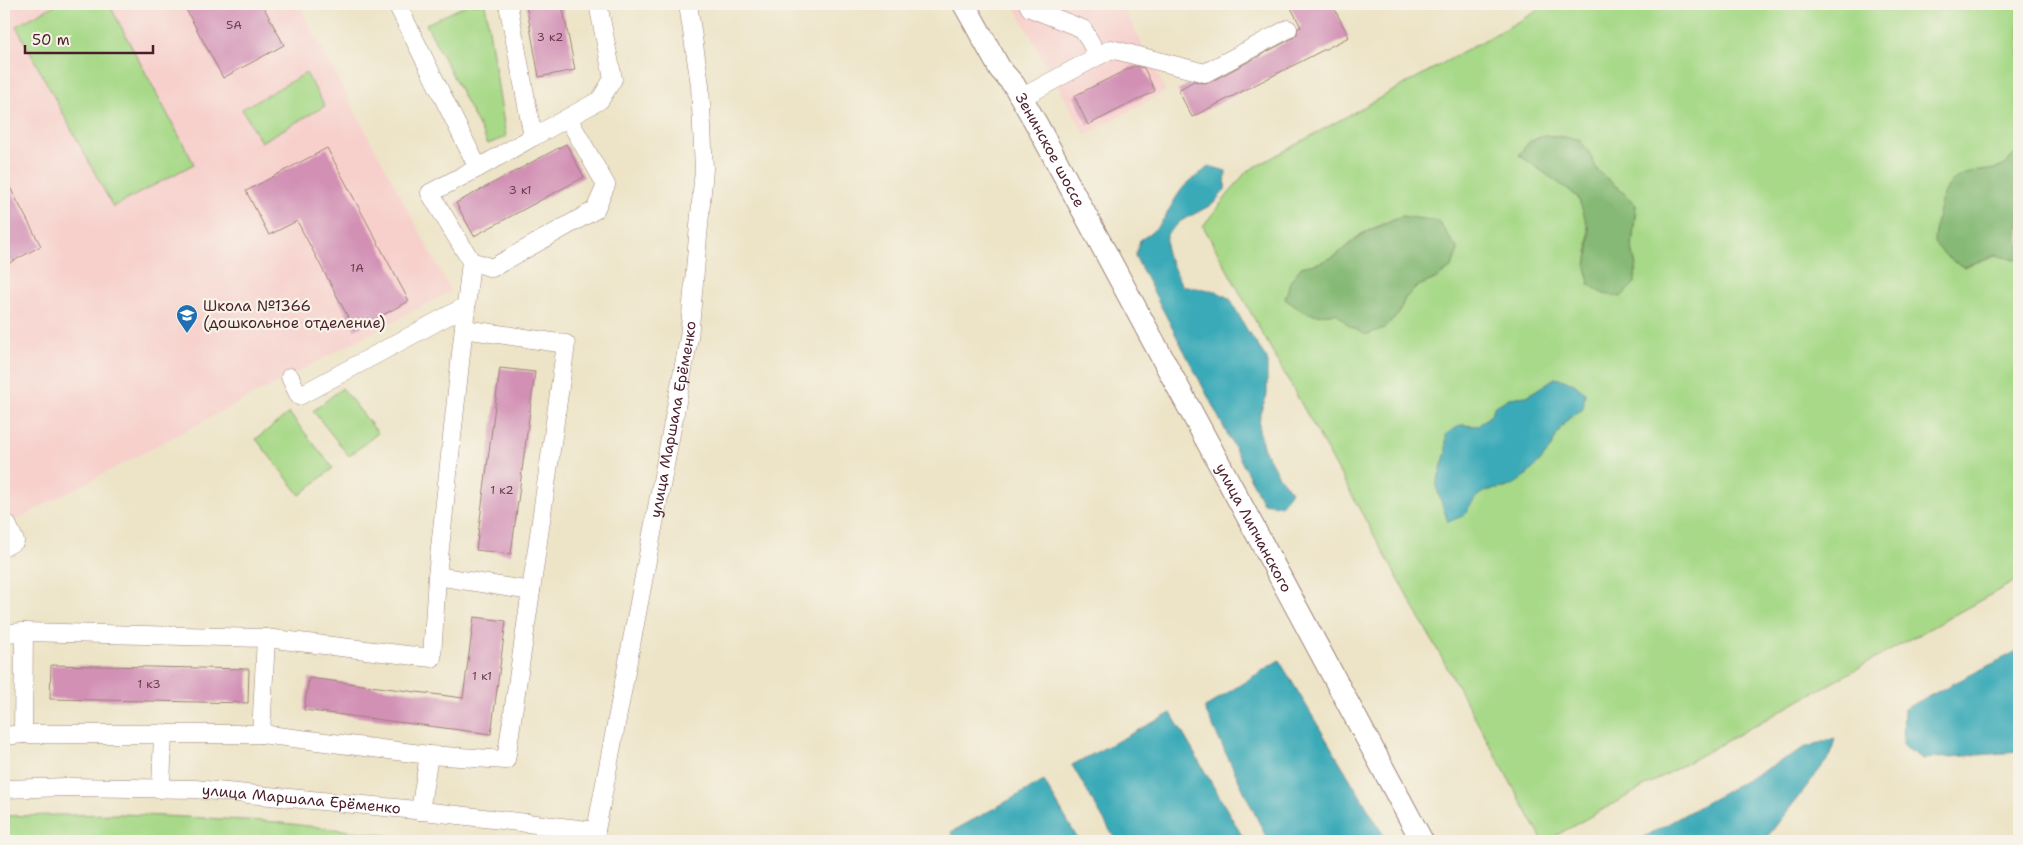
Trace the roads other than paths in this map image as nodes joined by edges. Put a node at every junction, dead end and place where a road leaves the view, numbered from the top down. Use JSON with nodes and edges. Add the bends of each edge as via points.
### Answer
{"nodes":[{"id":1,"x":397,"y":4,"type":"edge"},
{"id":2,"x":508,"y":4,"type":"edge"},
{"id":3,"x":598,"y":4,"type":"edge"},
{"id":4,"x":688,"y":4,"type":"edge"},
{"id":5,"x":964,"y":4,"type":"edge"},
{"id":6,"x":978,"y":4,"type":"edge"},
{"id":7,"x":1028,"y":4,"type":"edge"},
{"id":8,"x":1288,"y":29,"type":"dead end"},
{"id":9,"x":1098,"y":56,"type":"junction"},
{"id":10,"x":1018,"y":92,"type":"junction"},
{"id":11,"x":568,"y":118,"type":"junction"},
{"id":12,"x":533,"y":137,"type":"junction"},
{"id":13,"x":478,"y":168,"type":"junction"},
{"id":14,"x":1084,"y":215,"type":"joint"},
{"id":15,"x":471,"y":261,"type":"junction"},
{"id":16,"x":466,"y":306,"type":"junction"},
{"id":17,"x":464,"y":330,"type":"junction"},
{"id":18,"x":290,"y":377,"type":"dead end"},
{"id":19,"x":7,"y":524,"type":"dead end"},
{"id":20,"x":4,"y":547,"type":"edge"},
{"id":21,"x":437,"y":576,"type":"junction"},
{"id":22,"x":531,"y":591,"type":"junction"},
{"id":23,"x":24,"y":632,"type":"junction"},
{"id":24,"x":4,"y":633,"type":"edge"},
{"id":25,"x":266,"y":638,"type":"junction"},
{"id":26,"x":163,"y":733,"type":"junction"},
{"id":27,"x":23,"y":734,"type":"junction"},
{"id":28,"x":261,"y":734,"type":"junction"},
{"id":29,"x":4,"y":736,"type":"edge"},
{"id":30,"x":429,"y":755,"type":"junction"},
{"id":31,"x":161,"y":788,"type":"junction"},
{"id":32,"x":4,"y":789,"type":"edge"},
{"id":33,"x":420,"y":811,"type":"junction"},
{"id":34,"x":595,"y":836,"type":"edge"},
{"id":35,"x":1422,"y":841,"type":"edge"}],
"edges":[{"from":1,"to":13,"type":"street"},
{"from":2,"to":12,"type":"street"},
{"from":3,"to":11,"type":"street","via":[[614,79],[600,100]]},
{"from":4,"to":34,"type":"street","name":"улица Маршала Ерёменко","via":[[700,85],[704,169],[689,338]]},
{"from":5,"to":10,"type":"main road","name":"Зенинское шоссе","via":[[1000,70]]},
{"from":6,"to":10,"type":"main road","name":"Зенинское шоссе","via":[[1010,63]]},
{"from":7,"to":9,"type":"street","via":[[1030,8],[1084,29]]},
{"from":8,"to":9,"type":"street","via":[[1205,72],[1111,49]]},
{"from":9,"to":10,"type":"street"},
{"from":10,"to":14,"type":"main road","name":"Зенинское шоссе"},
{"from":11,"to":12,"type":"street"},
{"from":11,"to":15,"type":"street","via":[[606,185],[595,210],[492,268]]},
{"from":12,"to":13,"type":"street"},
{"from":13,"to":15,"type":"street","via":[[430,194]]},
{"from":14,"to":35,"type":"main road","name":"улица Липчанского"},
{"from":15,"to":16,"type":"street"},
{"from":16,"to":17,"type":"street"},
{"from":16,"to":18,"type":"street","via":[[299,396]]},
{"from":17,"to":21,"type":"street"},
{"from":17,"to":22,"type":"street","via":[[566,344]]},
{"from":19,"to":20,"type":"street","via":[[15,541]]},
{"from":21,"to":22,"type":"street"},
{"from":21,"to":25,"type":"street","via":[[432,658]]},
{"from":22,"to":30,"type":"street","via":[[506,760]]},
{"from":23,"to":24,"type":"street"},
{"from":23,"to":25,"type":"street"},
{"from":23,"to":27,"type":"street"},
{"from":25,"to":28,"type":"street"},
{"from":26,"to":27,"type":"street"},
{"from":26,"to":28,"type":"street"},
{"from":26,"to":31,"type":"street"},
{"from":27,"to":29,"type":"street"},
{"from":28,"to":30,"type":"street"},
{"from":30,"to":33,"type":"street"},
{"from":31,"to":32,"type":"street","name":"улица Маршала Ерёменко"},
{"from":31,"to":33,"type":"street","name":"улица Маршала Ерёменко"},
{"from":33,"to":34,"type":"street","name":"улица Маршала Ерёменко"}]}
